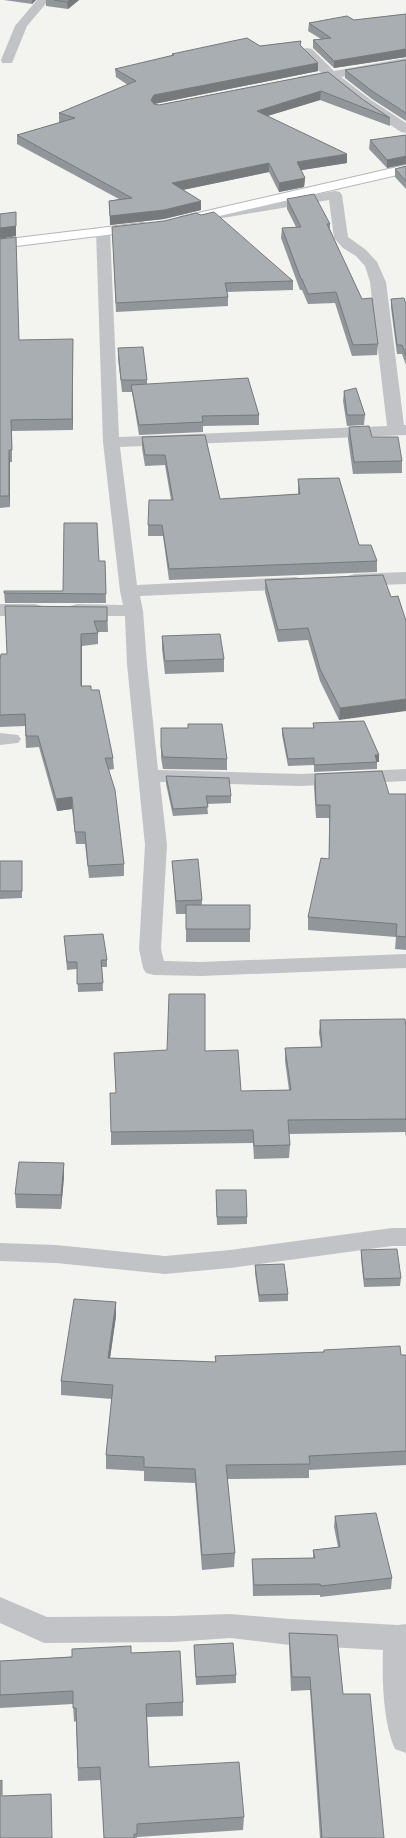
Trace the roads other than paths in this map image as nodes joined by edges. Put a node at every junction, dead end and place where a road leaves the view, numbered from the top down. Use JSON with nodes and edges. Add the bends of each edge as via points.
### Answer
{"nodes":[{"id":1,"x":43,"y":0,"type":"edge"},
{"id":2,"x":308,"y":52,"type":"edge"},
{"id":3,"x":7,"y":60,"type":"dead end"},
{"id":4,"x":406,"y":62,"type":"edge"},
{"id":5,"x":330,"y":76,"type":"junction"},
{"id":6,"x":293,"y":81,"type":"edge"},
{"id":7,"x":406,"y":129,"type":"edge"},
{"id":8,"x":406,"y":169,"type":"edge"},
{"id":9,"x":172,"y":223,"type":"joint"},
{"id":10,"x":156,"y":225,"type":"edge"},
{"id":11,"x":103,"y":231,"type":"junction"},
{"id":12,"x":0,"y":244,"type":"edge"},
{"id":13,"x":401,"y":430,"type":"edge"},
{"id":14,"x":111,"y":442,"type":"junction"},
{"id":15,"x":406,"y":578,"type":"edge"},
{"id":16,"x":335,"y":581,"type":"edge"},
{"id":17,"x":311,"y":582,"type":"edge"},
{"id":18,"x":129,"y":591,"type":"junction"},
{"id":19,"x":0,"y":610,"type":"edge"},
{"id":20,"x":134,"y":611,"type":"junction"},
{"id":21,"x":406,"y":775,"type":"edge"},
{"id":22,"x":148,"y":776,"type":"junction"},
{"id":23,"x":406,"y":961,"type":"edge"},
{"id":24,"x":406,"y":1237,"type":"edge"},
{"id":25,"x":0,"y":1252,"type":"edge"},
{"id":26,"x":0,"y":1609,"type":"edge"},
{"id":27,"x":402,"y":1638,"type":"edge"},
{"id":28,"x":406,"y":1739,"type":"edge"}],
"edges":[{"from":1,"to":3,"type":"street","via":[[21,26]]},
{"from":2,"to":5,"type":"street"},
{"from":4,"to":5,"type":"street"},
{"from":5,"to":6,"type":"street"},
{"from":5,"to":7,"type":"street"},
{"from":8,"to":9,"type":"street"},
{"from":9,"to":13,"type":"street","via":[[336,195],[341,238],[361,252],[372,265],[378,282]]},
{"from":10,"to":11,"type":"street"},
{"from":11,"to":12,"type":"street"},
{"from":11,"to":14,"type":"street"},
{"from":13,"to":14,"type":"street"},
{"from":14,"to":18,"type":"street"},
{"from":15,"to":16,"type":"street"},
{"from":17,"to":18,"type":"street"},
{"from":18,"to":20,"type":"street"},
{"from":19,"to":20,"type":"street"},
{"from":20,"to":22,"type":"street"},
{"from":21,"to":22,"type":"street","via":[[302,780]]},
{"from":22,"to":23,"type":"street","via":[[156,845],[150,949],[154,968],[201,969]]},
{"from":24,"to":25,"type":"street","via":[[379,1238],[230,1259],[165,1265],[56,1254]]},
{"from":26,"to":27,"type":"street","via":[[44,1630],[230,1626]]},
{"from":27,"to":28,"type":"street","via":[[397,1680]]}]}
